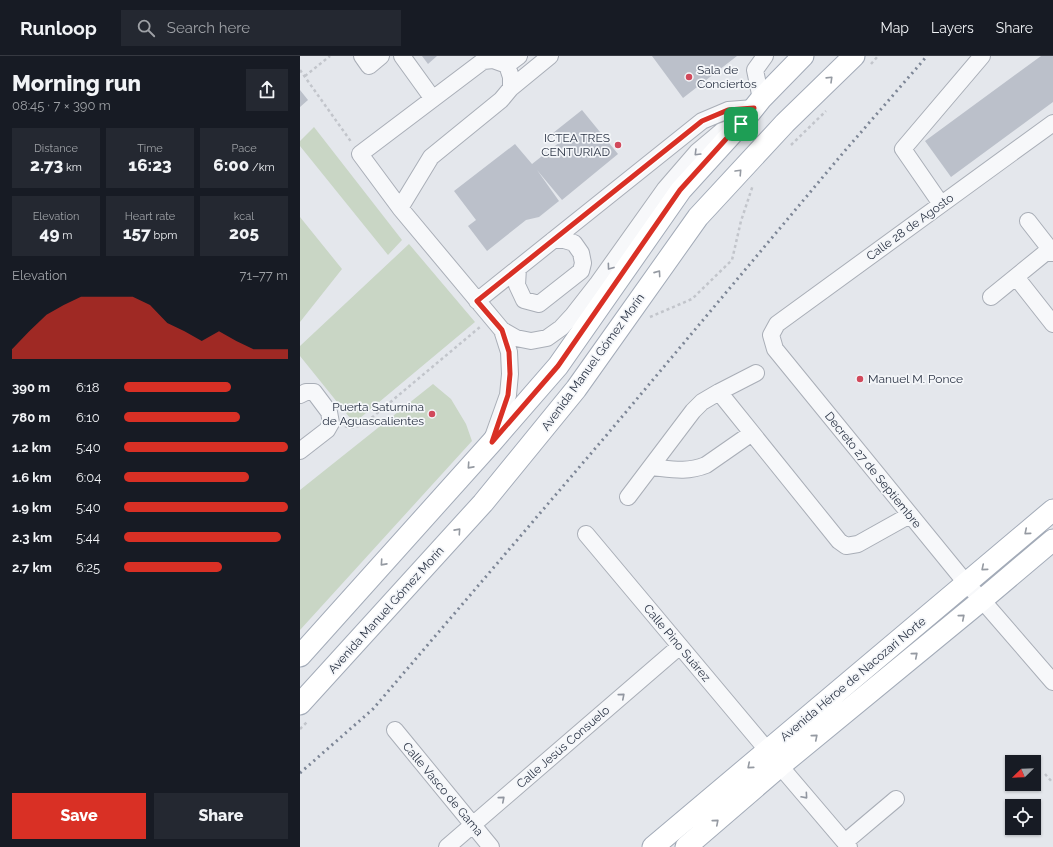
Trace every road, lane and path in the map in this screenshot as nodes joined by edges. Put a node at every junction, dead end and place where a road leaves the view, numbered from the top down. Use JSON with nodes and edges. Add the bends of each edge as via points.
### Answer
{"nodes":[{"id":1,"x":330,"y":56,"type":"edge"},
{"id":2,"x":362,"y":56,"type":"edge"},
{"id":3,"x":381,"y":56,"type":"edge"},
{"id":4,"x":402,"y":56,"type":"edge"},
{"id":5,"x":550,"y":56,"type":"edge"},
{"id":6,"x":765,"y":56,"type":"edge"},
{"id":7,"x":803,"y":56,"type":"edge"},
{"id":8,"x":854,"y":56,"type":"edge"},
{"id":9,"x":982,"y":56,"type":"edge"},
{"id":10,"x":513,"y":61,"type":"edge"},
{"id":11,"x":300,"y":70,"type":"edge"},
{"id":12,"x":305,"y":76,"type":"junction"},
{"id":13,"x":511,"y":88,"type":"junction"},
{"id":14,"x":433,"y":99,"type":"junction"},
{"id":15,"x":758,"y":104,"type":"junction"},
{"id":16,"x":1053,"y":123,"type":"edge"},
{"id":17,"x":741,"y":124,"type":"junction"},
{"id":18,"x":360,"y":154,"type":"junction"},
{"id":19,"x":754,"y":181,"type":"dead end"},
{"id":20,"x":941,"y":204,"type":"junction"},
{"id":21,"x":400,"y":208,"type":"junction"},
{"id":22,"x":1028,"y":221,"type":"dead end"},
{"id":23,"x":553,"y":240,"type":"junction"},
{"id":24,"x":1052,"y":251,"type":"edge"},
{"id":25,"x":518,"y":268,"type":"junction"},
{"id":26,"x":1016,"y":277,"type":"junction"},
{"id":27,"x":991,"y":297,"type":"dead end"},
{"id":28,"x":477,"y":301,"type":"junction"},
{"id":29,"x":1050,"y":314,"type":"edge"},
{"id":30,"x":491,"y":317,"type":"junction"},
{"id":31,"x":648,"y":318,"type":"dead end"},
{"id":32,"x":502,"y":330,"type":"junction"},
{"id":33,"x":771,"y":335,"type":"joint"},
{"id":34,"x":756,"y":373,"type":"dead end"},
{"id":35,"x":719,"y":392,"type":"junction"},
{"id":36,"x":300,"y":395,"type":"edge"},
{"id":37,"x":331,"y":422,"type":"junction"},
{"id":38,"x":752,"y":434,"type":"junction"},
{"id":39,"x":492,"y":442,"type":"junction"},
{"id":40,"x":300,"y":451,"type":"edge"},
{"id":41,"x":651,"y":467,"type":"junction"},
{"id":42,"x":628,"y":497,"type":"dead end"},
{"id":43,"x":1053,"y":510,"type":"edge"},
{"id":44,"x":910,"y":515,"type":"junction"},
{"id":45,"x":586,"y":534,"type":"dead end"},
{"id":46,"x":1053,"y":540,"type":"edge"},
{"id":47,"x":966,"y":583,"type":"junction"},
{"id":48,"x":982,"y":600,"type":"junction"},
{"id":49,"x":680,"y":646,"type":"junction"},
{"id":50,"x":300,"y":656,"type":"edge"},
{"id":51,"x":1053,"y":682,"type":"edge"},
{"id":52,"x":300,"y":704,"type":"edge"},
{"id":53,"x":394,"y":730,"type":"dead end"},
{"id":54,"x":774,"y":759,"type":"junction"},
{"id":55,"x":1045,"y":774,"type":"dead end"},
{"id":56,"x":1053,"y":783,"type":"edge"},
{"id":57,"x":896,"y":799,"type":"dead end"},
{"id":58,"x":473,"y":825,"type":"junction"},
{"id":59,"x":847,"y":845,"type":"edge"},
{"id":60,"x":447,"y":847,"type":"edge"},
{"id":61,"x":491,"y":847,"type":"edge"},
{"id":62,"x":653,"y":847,"type":"edge"},
{"id":63,"x":686,"y":847,"type":"edge"}],
"edges":[{"from":1,"to":12,"type":"path"},
{"from":2,"to":3,"type":"street","via":[[369,66]]},
{"from":4,"to":14,"type":"street"},
{"from":5,"to":13,"type":"street"},
{"from":6,"to":15,"type":"street","via":[[755,70]]},
{"from":7,"to":15,"type":"main road"},
{"from":52,"to":8,"type":"main road","name":"Avenida Manuel Gómez Morín","one_way":true,"via":[[478,509],[576,389],[698,217],[785,123]]},
{"from":9,"to":20,"type":"street","via":[[903,149]]},
{"from":10,"to":13,"type":"street"},
{"from":10,"to":14,"type":"street","via":[[483,61]]},
{"from":11,"to":12,"type":"path"},
{"from":12,"to":18,"type":"path"},
{"from":13,"to":21,"type":"street","via":[[501,100],[431,157]]},
{"from":14,"to":18,"type":"street"},
{"from":15,"to":17,"type":"main road"},
{"from":15,"to":23,"type":"street","via":[[728,110],[702,121]]},
{"from":16,"to":20,"type":"street","name":"Calle 28 de Agosto"},
{"from":17,"to":32,"type":"street","one_way":true,"via":[[722,131],[697,152],[665,189],[598,283],[561,328],[547,338],[531,342],[516,338]]},
{"from":17,"to":39,"type":"main road","via":[[680,190],[558,366]]},
{"from":18,"to":21,"type":"street"},
{"from":19,"to":31,"type":"path","via":[[732,260],[692,299]]},
{"from":20,"to":33,"type":"street","name":"Calle 28 de Agosto","via":[[777,324]]},
{"from":21,"to":28,"type":"street"},
{"from":22,"to":24,"type":"street"},
{"from":23,"to":25,"type":"street"},
{"from":23,"to":25,"type":"street","via":[[574,243],[581,253],[581,271],[539,304],[524,300],[517,285]]},
{"from":24,"to":26,"type":"street"},
{"from":25,"to":28,"type":"street"},
{"from":26,"to":27,"type":"street"},
{"from":26,"to":29,"type":"street"},
{"from":28,"to":30,"type":"street"},
{"from":30,"to":32,"type":"street"},
{"from":30,"to":37,"type":"path","via":[[363,424],[350,428]]},
{"from":32,"to":39,"type":"street","via":[[509,352],[510,374],[508,395]]},
{"from":33,"to":44,"type":"street","name":"Decreto 27 de Septiembre","via":[[775,349]]},
{"from":34,"to":35,"type":"street"},
{"from":35,"to":38,"type":"street"},
{"from":35,"to":41,"type":"street","via":[[693,411]]},
{"from":36,"to":37,"type":"street","via":[[314,392],[329,412]]},
{"from":37,"to":40,"type":"street","via":[[327,430]]},
{"from":38,"to":41,"type":"street","via":[[706,465],[697,468],[686,470]]},
{"from":38,"to":44,"type":"street","via":[[838,541],[846,546],[858,544]]},
{"from":39,"to":50,"type":"main road","one_way":true},
{"from":41,"to":42,"type":"street"},
{"from":43,"to":47,"type":"main road","name":"Avenida Héroe de Nacozari Norte","one_way":true},
{"from":44,"to":47,"type":"street","name":"Decreto 27 de Septiembre"},
{"from":45,"to":49,"type":"street","name":"Calle Pino Suárez"},
{"from":46,"to":48,"type":"main road","name":"Avenida Héroe de Nacozari Norte"},
{"from":47,"to":48,"type":"street","name":"Decreto 27 de Septiembre"},
{"from":47,"to":54,"type":"main road","name":"Avenida Héroe de Nacozari Norte"},
{"from":48,"to":51,"type":"street","name":"Decreto 27 de Septiembre"},
{"from":54,"to":48,"type":"main road","name":"Avenida Héroe de Nacozari Norte","one_way":true},
{"from":49,"to":54,"type":"street","name":"Calle Pino Suárez"},
{"from":58,"to":49,"type":"street","name":"Calle Jesús Consuelo","one_way":true},
{"from":53,"to":58,"type":"street","name":"Calle Vasco de Gama"},
{"from":54,"to":59,"type":"street","name":"Calle Pino Suárez","one_way":true},
{"from":54,"to":62,"type":"main road","name":"Avenida Héroe de Nacozari Norte","one_way":true},
{"from":63,"to":54,"type":"main road","name":"Avenida Héroe de Nacozari Norte","one_way":true},
{"from":55,"to":56,"type":"path"},
{"from":57,"to":59,"type":"street"},
{"from":58,"to":60,"type":"street","name":"Calle Jesús Consuelo"},
{"from":58,"to":61,"type":"street","name":"Calle Vasco de Gama"}]}
